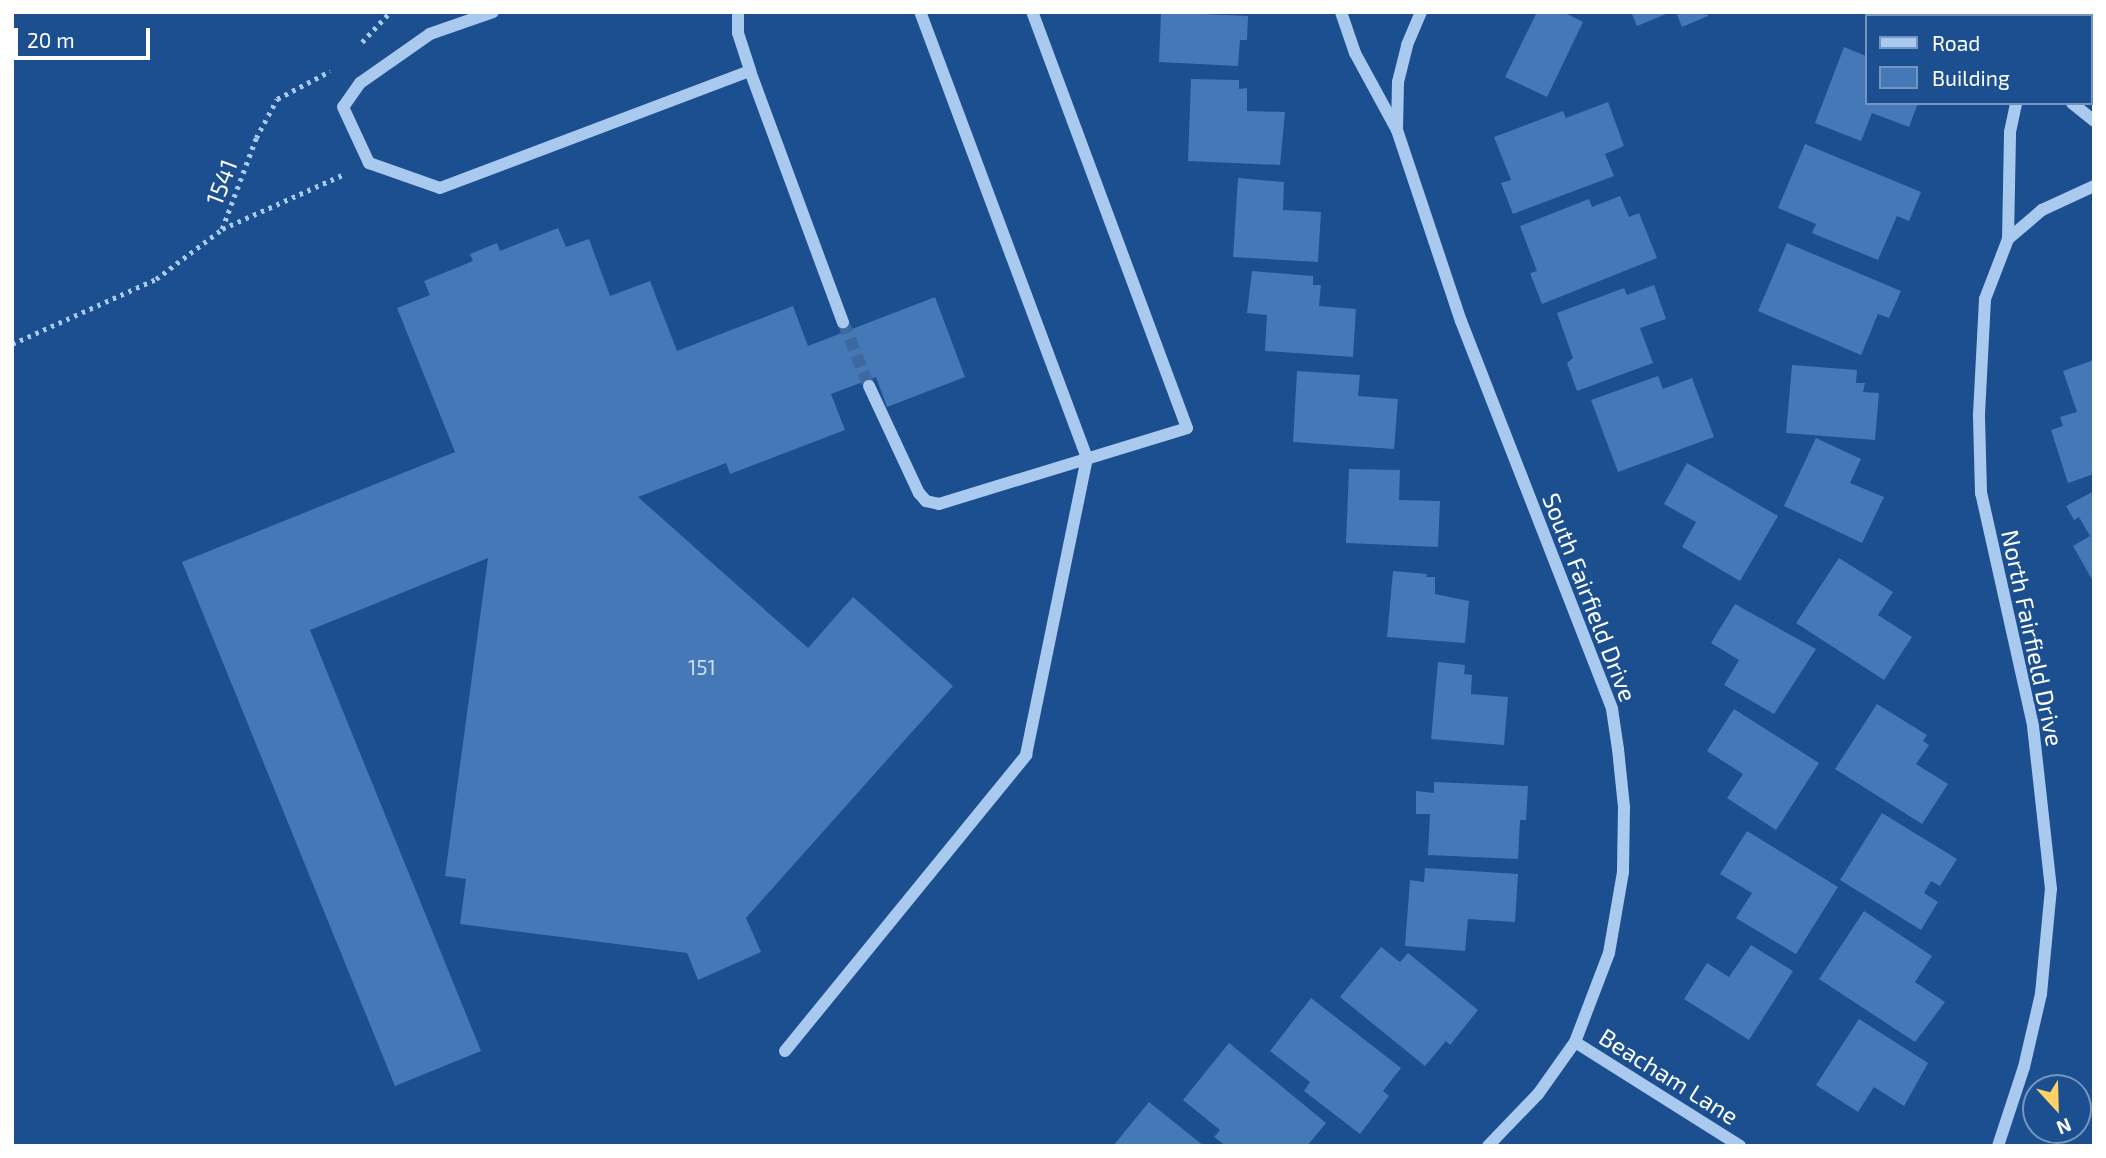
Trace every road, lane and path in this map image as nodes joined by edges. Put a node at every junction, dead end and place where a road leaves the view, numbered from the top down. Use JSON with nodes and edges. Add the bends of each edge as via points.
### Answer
{"nodes":[{"id":1,"x":390,"y":12,"type":"edge"},
{"id":2,"x":493,"y":12,"type":"edge"},
{"id":3,"x":738,"y":12,"type":"edge"},
{"id":4,"x":920,"y":12,"type":"edge"},
{"id":5,"x":1032,"y":12,"type":"edge"},
{"id":6,"x":1341,"y":12,"type":"edge"},
{"id":7,"x":1421,"y":12,"type":"edge"},
{"id":8,"x":361,"y":44,"type":"dead end"},
{"id":9,"x":333,"y":69,"type":"dead end"},
{"id":10,"x":750,"y":71,"type":"junction"},
{"id":11,"x":2016,"y":105,"type":"edge"},
{"id":12,"x":2074,"y":105,"type":"edge"},
{"id":13,"x":2094,"y":121,"type":"edge"},
{"id":14,"x":1397,"y":130,"type":"junction"},
{"id":15,"x":369,"y":163,"type":"junction"},
{"id":16,"x":2094,"y":186,"type":"edge"},
{"id":17,"x":222,"y":229,"type":"junction"},
{"id":18,"x":2008,"y":239,"type":"junction"},
{"id":19,"x":843,"y":322,"type":"tunnel mouth"},
{"id":20,"x":12,"y":344,"type":"edge"},
{"id":21,"x":869,"y":386,"type":"tunnel mouth"},
{"id":22,"x":1087,"y":458,"type":"junction"},
{"id":23,"x":1575,"y":1042,"type":"junction"},
{"id":24,"x":785,"y":1051,"type":"dead end"},
{"id":25,"x":1488,"y":1146,"type":"edge"},
{"id":26,"x":1740,"y":1146,"type":"edge"},
{"id":27,"x":1998,"y":1146,"type":"edge"}],
"edges":[{"from":1,"to":8,"type":"path"},
{"from":2,"to":15,"type":"street","via":[[430,34],[360,83],[343,107]]},
{"from":3,"to":10,"type":"street","via":[[738,33]]},
{"from":4,"to":22,"type":"street"},
{"from":5,"to":22,"type":"street","via":[[1187,428]]},
{"from":6,"to":14,"type":"street","name":"South Fairfield Drive","via":[[1355,53]]},
{"from":7,"to":14,"type":"street","name":"South Fairfield Drive","via":[[1398,82]]},
{"from":9,"to":17,"type":"path","name":"1541","via":[[277,99],[256,138]]},
{"from":10,"to":15,"type":"street","via":[[440,188]]},
{"from":10,"to":19,"type":"street"},
{"from":11,"to":18,"type":"street","via":[[2010,132]]},
{"from":12,"to":13,"type":"street"},
{"from":14,"to":23,"type":"street","name":"South Fairfield Drive","via":[[1461,321],[1612,709],[1624,807],[1623,872],[1609,953]]},
{"from":15,"to":17,"type":"path"},
{"from":16,"to":18,"type":"street","name":"North Fairfield Drive","via":[[2042,210]]},
{"from":17,"to":20,"type":"path","name":"1541","via":[[156,279]]},
{"from":18,"to":27,"type":"street","name":"North Fairfield Drive","via":[[1985,299],[1979,414],[1981,493],[2033,725],[2051,889],[2041,994]]},
{"from":21,"to":22,"type":"street","via":[[926,501],[939,504]]},
{"from":22,"to":24,"type":"street","via":[[1026,755]]},
{"from":23,"to":25,"type":"street","name":"South Fairfield Drive","via":[[1538,1094]]},
{"from":23,"to":26,"type":"street","name":"Beacham Lane"}]}
